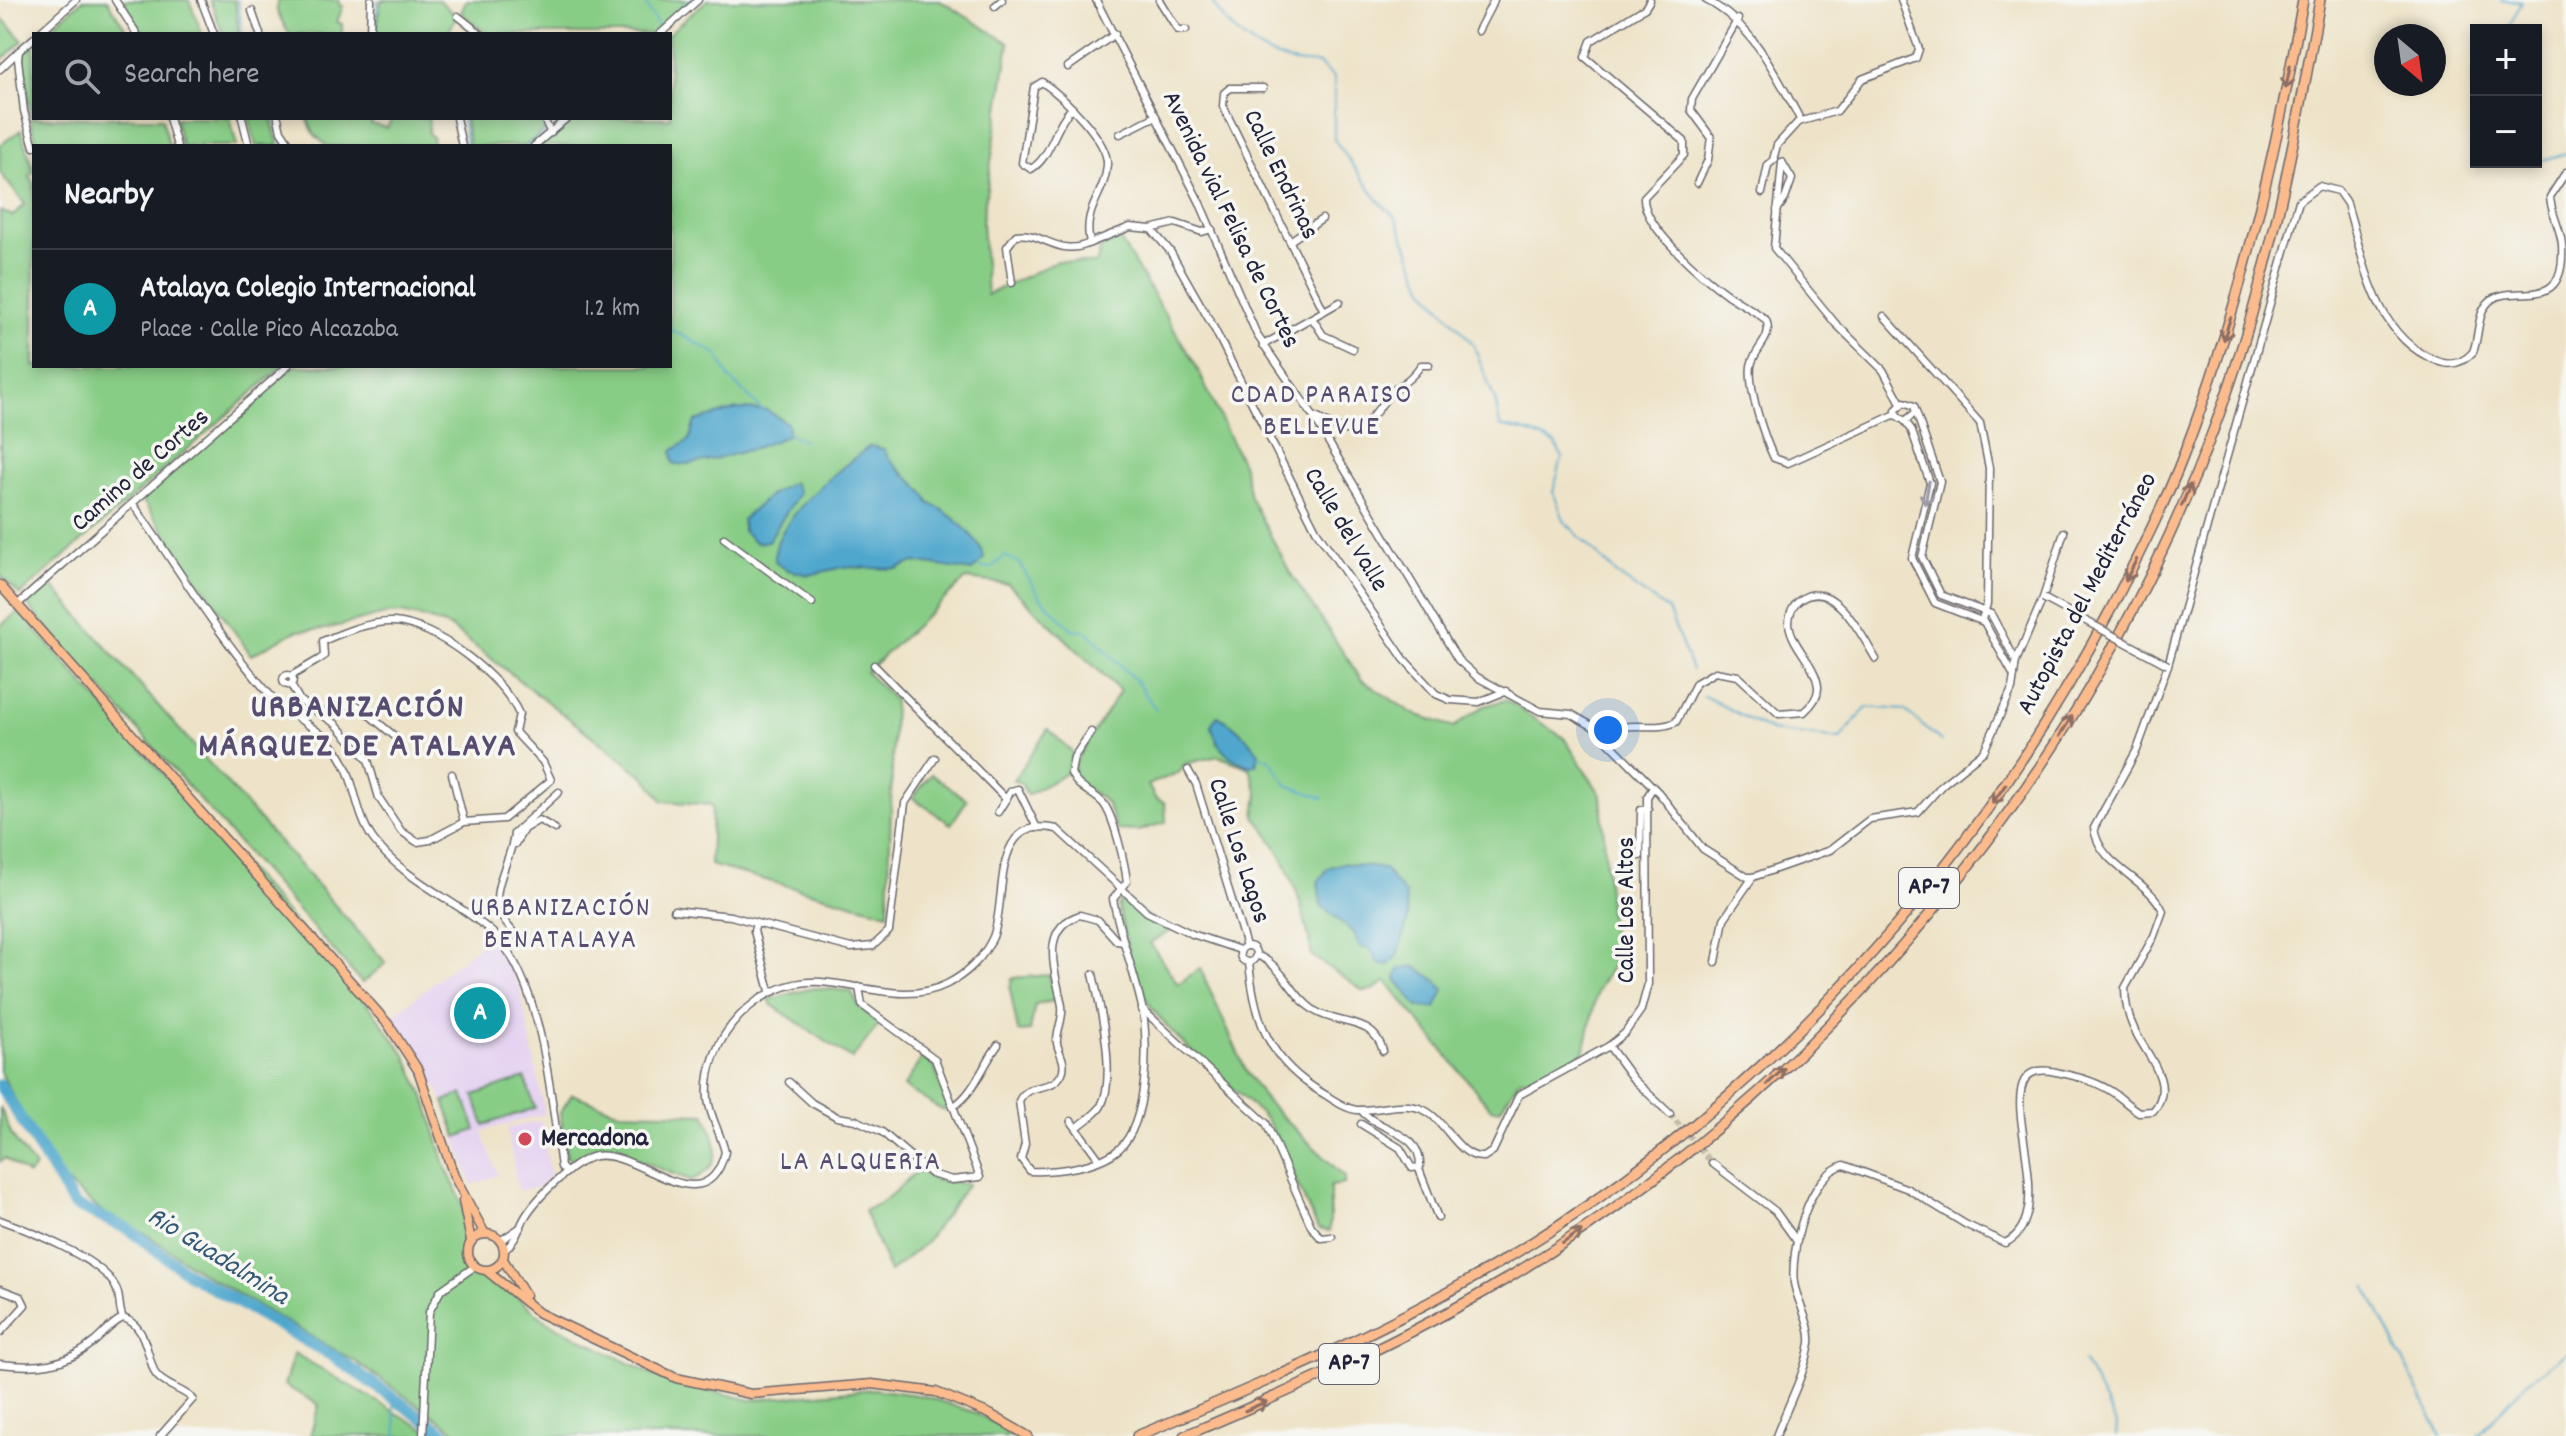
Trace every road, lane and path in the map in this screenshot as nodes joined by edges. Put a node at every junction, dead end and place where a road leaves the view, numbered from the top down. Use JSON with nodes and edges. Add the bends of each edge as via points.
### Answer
{"nodes":[{"id":1,"x":76,"y":0,"type":"edge"},
{"id":2,"x":115,"y":0,"type":"edge"},
{"id":3,"x":201,"y":0,"type":"edge"},
{"id":4,"x":371,"y":0,"type":"edge"},
{"id":5,"x":698,"y":0,"type":"edge"},
{"id":6,"x":1002,"y":0,"type":"edge"},
{"id":7,"x":1096,"y":0,"type":"edge"},
{"id":8,"x":1159,"y":0,"type":"edge"},
{"id":9,"x":1494,"y":0,"type":"edge"},
{"id":10,"x":1650,"y":0,"type":"edge"},
{"id":11,"x":1706,"y":0,"type":"edge"},
{"id":12,"x":1901,"y":0,"type":"edge"},
{"id":13,"x":2303,"y":0,"type":"edge"},
{"id":14,"x":2320,"y":0,"type":"edge"},
{"id":15,"x":995,"y":6,"type":"dead end"},
{"id":16,"x":252,"y":11,"type":"dead end"},
{"id":17,"x":458,"y":16,"type":"dead end"},
{"id":18,"x":1738,"y":19,"type":"junction"},
{"id":19,"x":1186,"y":30,"type":"dead end"},
{"id":20,"x":1478,"y":31,"type":"dead end"},
{"id":21,"x":40,"y":32,"type":"edge"},
{"id":22,"x":136,"y":32,"type":"edge"},
{"id":23,"x":213,"y":32,"type":"edge"},
{"id":24,"x":259,"y":32,"type":"edge"},
{"id":25,"x":370,"y":32,"type":"edge"},
{"id":26,"x":478,"y":32,"type":"edge"},
{"id":27,"x":662,"y":32,"type":"edge"},
{"id":28,"x":1115,"y":34,"type":"junction"},
{"id":29,"x":32,"y":40,"type":"edge"},
{"id":30,"x":19,"y":51,"type":"junction"},
{"id":31,"x":1068,"y":67,"type":"dead end"},
{"id":32,"x":0,"y":69,"type":"edge"},
{"id":33,"x":1263,"y":88,"type":"dead end"},
{"id":34,"x":1072,"y":108,"type":"junction"},
{"id":35,"x":1156,"y":116,"type":"junction"},
{"id":36,"x":170,"y":120,"type":"edge"},
{"id":37,"x":242,"y":120,"type":"edge"},
{"id":38,"x":279,"y":120,"type":"edge"},
{"id":39,"x":456,"y":120,"type":"edge"},
{"id":40,"x":544,"y":120,"type":"edge"},
{"id":41,"x":565,"y":120,"type":"edge"},
{"id":42,"x":1801,"y":121,"type":"junction"},
{"id":43,"x":551,"y":133,"type":"junction"},
{"id":44,"x":1120,"y":134,"type":"dead end"},
{"id":45,"x":33,"y":144,"type":"edge"},
{"id":46,"x":176,"y":144,"type":"edge"},
{"id":47,"x":248,"y":144,"type":"edge"},
{"id":48,"x":290,"y":144,"type":"edge"},
{"id":49,"x":462,"y":144,"type":"edge"},
{"id":50,"x":537,"y":144,"type":"edge"},
{"id":51,"x":1773,"y":160,"type":"junction"},
{"id":52,"x":2566,"y":172,"type":"edge"},
{"id":53,"x":1697,"y":183,"type":"dead end"},
{"id":54,"x":1762,"y":193,"type":"dead end"},
{"id":55,"x":1322,"y":219,"type":"dead end"},
{"id":56,"x":1151,"y":229,"type":"junction"},
{"id":57,"x":1212,"y":229,"type":"junction"},
{"id":58,"x":1290,"y":241,"type":"junction"},
{"id":59,"x":1090,"y":243,"type":"junction"},
{"id":60,"x":1012,"y":283,"type":"dead end"},
{"id":61,"x":1340,"y":302,"type":"dead end"},
{"id":62,"x":1324,"y":311,"type":"junction"},
{"id":63,"x":1884,"y":316,"type":"dead end"},
{"id":64,"x":1312,"y":318,"type":"junction"},
{"id":65,"x":1263,"y":345,"type":"junction"},
{"id":66,"x":1353,"y":349,"type":"dead end"},
{"id":67,"x":1429,"y":365,"type":"dead end"},
{"id":68,"x":286,"y":368,"type":"edge"},
{"id":69,"x":1901,"y":403,"type":"junction"},
{"id":70,"x":1915,"y":413,"type":"junction"},
{"id":71,"x":1896,"y":414,"type":"junction"},
{"id":72,"x":1313,"y":416,"type":"junction"},
{"id":73,"x":1905,"y":421,"type":"junction"},
{"id":74,"x":133,"y":504,"type":"junction"},
{"id":75,"x":2064,"y":532,"type":"dead end"},
{"id":76,"x":724,"y":538,"type":"dead end"},
{"id":77,"x":0,"y":585,"type":"edge"},
{"id":78,"x":2043,"y":598,"type":"junction"},
{"id":79,"x":812,"y":603,"type":"dead end"},
{"id":80,"x":18,"y":604,"type":"junction"},
{"id":81,"x":1986,"y":610,"type":"junction"},
{"id":82,"x":1982,"y":619,"type":"junction"},
{"id":83,"x":1876,"y":659,"type":"dead end"},
{"id":84,"x":2016,"y":661,"type":"junction"},
{"id":85,"x":874,"y":665,"type":"dead end"},
{"id":86,"x":2168,"y":665,"type":"junction"},
{"id":87,"x":2014,"y":676,"type":"junction"},
{"id":88,"x":288,"y":684,"type":"junction"},
{"id":89,"x":1506,"y":691,"type":"junction"},
{"id":90,"x":271,"y":697,"type":"junction"},
{"id":91,"x":320,"y":714,"type":"junction"},
{"id":92,"x":1091,"y":732,"type":"dead end"},
{"id":93,"x":1603,"y":736,"type":"junction"},
{"id":94,"x":398,"y":739,"type":"dead end"},
{"id":95,"x":935,"y":758,"type":"dead end"},
{"id":96,"x":1188,"y":770,"type":"dead end"},
{"id":97,"x":452,"y":774,"type":"dead end"},
{"id":98,"x":1652,"y":789,"type":"junction"},
{"id":99,"x":559,"y":792,"type":"dead end"},
{"id":100,"x":1006,"y":799,"type":"junction"},
{"id":101,"x":1648,"y":809,"type":"junction"},
{"id":102,"x":998,"y":812,"type":"dead end"},
{"id":103,"x":464,"y":822,"type":"junction"},
{"id":104,"x":1037,"y":828,"type":"junction"},
{"id":105,"x":555,"y":829,"type":"dead end"},
{"id":106,"x":515,"y":844,"type":"junction"},
{"id":107,"x":1640,"y":856,"type":"dead end"},
{"id":108,"x":1753,"y":877,"type":"junction"},
{"id":109,"x":1121,"y":890,"type":"junction"},
{"id":110,"x":674,"y":910,"type":"dead end"},
{"id":111,"x":756,"y":923,"type":"junction"},
{"id":112,"x":1123,"y":942,"type":"junction"},
{"id":113,"x":1243,"y":948,"type":"junction"},
{"id":114,"x":507,"y":950,"type":"junction"},
{"id":115,"x":1256,"y":955,"type":"junction"},
{"id":116,"x":1716,"y":962,"type":"dead end"},
{"id":117,"x":1249,"y":963,"type":"junction"},
{"id":118,"x":1093,"y":974,"type":"dead end"},
{"id":119,"x":859,"y":987,"type":"junction"},
{"id":120,"x":770,"y":991,"type":"junction"},
{"id":121,"x":1142,"y":1009,"type":"junction"},
{"id":122,"x":998,"y":1045,"type":"dead end"},
{"id":123,"x":1609,"y":1046,"type":"junction"},
{"id":124,"x":1383,"y":1051,"type":"dead end"},
{"id":125,"x":789,"y":1082,"type":"dead end"},
{"id":126,"x":954,"y":1106,"type":"junction"},
{"id":127,"x":1361,"y":1110,"type":"junction"},
{"id":128,"x":1670,"y":1114,"type":"tunnel mouth"},
{"id":129,"x":1071,"y":1121,"type":"dead end"},
{"id":130,"x":1361,"y":1124,"type":"dead end"},
{"id":131,"x":1078,"y":1127,"type":"junction"},
{"id":132,"x":1099,"y":1159,"type":"junction"},
{"id":133,"x":1712,"y":1163,"type":"tunnel mouth"},
{"id":134,"x":1419,"y":1169,"type":"junction"},
{"id":135,"x":566,"y":1172,"type":"junction"},
{"id":136,"x":459,"y":1188,"type":"junction"},
{"id":137,"x":1438,"y":1218,"type":"dead end"},
{"id":138,"x":0,"y":1220,"type":"edge"},
{"id":139,"x":521,"y":1227,"type":"junction"},
{"id":140,"x":485,"y":1234,"type":"junction"},
{"id":141,"x":1332,"y":1237,"type":"dead end"},
{"id":142,"x":1796,"y":1240,"type":"junction"},
{"id":143,"x":471,"y":1241,"type":"junction"},
{"id":144,"x":500,"y":1241,"type":"junction"},
{"id":145,"x":503,"y":1255,"type":"junction"},
{"id":146,"x":474,"y":1267,"type":"junction"},
{"id":147,"x":487,"y":1271,"type":"junction"},
{"id":148,"x":0,"y":1289,"type":"edge"},
{"id":149,"x":123,"y":1318,"type":"junction"},
{"id":150,"x":556,"y":1322,"type":"junction"},
{"id":151,"x":0,"y":1333,"type":"edge"},
{"id":152,"x":0,"y":1364,"type":"edge"},
{"id":153,"x":423,"y":1434,"type":"edge"},
{"id":154,"x":160,"y":1436,"type":"edge"},
{"id":155,"x":1028,"y":1436,"type":"edge"},
{"id":156,"x":1137,"y":1436,"type":"edge"},
{"id":157,"x":1184,"y":1436,"type":"edge"},
{"id":158,"x":1776,"y":1436,"type":"edge"}],
"edges":[{"from":1,"to":21,"type":"street"},
{"from":2,"to":22,"type":"street"},
{"from":3,"to":23,"type":"street"},
{"from":4,"to":25,"type":"street"},
{"from":5,"to":27,"type":"street"},
{"from":6,"to":15,"type":"street"},
{"from":7,"to":28,"type":"street","name":"Avenida vial Felisa de Cortes"},
{"from":8,"to":19,"type":"street","via":[[1178,30]]},
{"from":9,"to":20,"type":"street"},
{"from":10,"to":71,"type":"street","via":[[1591,41],[1585,57],[1684,141],[1684,155],[1644,197],[1644,204],[1660,233],[1727,295],[1766,320],[1768,335],[1751,369],[1761,425],[1774,458],[1788,463]]},
{"from":11,"to":18,"type":"street"},
{"from":12,"to":42,"type":"street","via":[[1919,49],[1916,58],[1862,79],[1837,111]]},
{"from":13,"to":156,"type":"highway","name":"Autopista del Mediterráneo","number":"AP-7","one_way":true,"via":[[2249,257],[2183,459],[2138,557],[2065,691],[2025,757],[1927,890],[1821,1009],[1754,1072],[1575,1214],[1462,1284],[1339,1349]]},
{"from":157,"to":14,"type":"highway","name":"Autopista del Mediterráneo","number":"AP-7","one_way":true,"via":[[1407,1336],[1612,1210],[1765,1086],[1826,1029],[1927,918],[2035,775],[2164,546],[2230,381],[2269,248]]},
{"from":16,"to":24,"type":"street"},
{"from":17,"to":26,"type":"street"},
{"from":18,"to":42,"type":"street"},
{"from":18,"to":53,"type":"street","via":[[1692,99],[1691,110],[1708,130],[1711,148]]},
{"from":28,"to":31,"type":"street"},
{"from":28,"to":35,"type":"street","name":"Avenida vial Felisa de Cortes"},
{"from":29,"to":30,"type":"street"},
{"from":30,"to":32,"type":"street"},
{"from":30,"to":45,"type":"street","via":[[24,111]]},
{"from":33,"to":58,"type":"street","name":"Calle Endrinas","via":[[1230,88],[1222,102]]},
{"from":34,"to":34,"type":"street","via":[[1044,83],[1036,83],[1024,167],[1031,169],[1042,161],[1056,128]]},
{"from":34,"to":59,"type":"street","via":[[1107,162],[1087,219]]},
{"from":35,"to":44,"type":"street"},
{"from":35,"to":57,"type":"street","name":"Avenida vial Felisa de Cortes"},
{"from":36,"to":46,"type":"street"},
{"from":37,"to":47,"type":"street"},
{"from":38,"to":48,"type":"street"},
{"from":39,"to":49,"type":"street"},
{"from":40,"to":43,"type":"street"},
{"from":41,"to":43,"type":"street"},
{"from":42,"to":51,"type":"street","via":[[1777,145]]},
{"from":43,"to":50,"type":"street"},
{"from":51,"to":54,"type":"street"},
{"from":51,"to":69,"type":"street","via":[[1782,162],[1773,243],[1778,256],[1883,370]]},
{"from":52,"to":86,"type":"street","via":[[2550,197],[2562,244],[2556,279],[2540,293],[2490,301],[2480,318],[2473,352],[2451,364],[2419,352],[2384,315],[2338,191],[2319,186],[2299,201]]},
{"from":55,"to":58,"type":"street"},
{"from":56,"to":57,"type":"street","via":[[1175,223],[1202,232]]},
{"from":56,"to":59,"type":"street","via":[[1125,228]]},
{"from":56,"to":89,"type":"street","name":"Calle del Valle","via":[[1170,251],[1215,330],[1316,530],[1404,659],[1436,694],[1450,700],[1479,702]]},
{"from":57,"to":65,"type":"street","name":"Avenida vial Felisa de Cortes"},
{"from":58,"to":62,"type":"street","name":"Calle Endrinas"},
{"from":59,"to":60,"type":"street","via":[[1063,248],[1016,235],[1007,247]]},
{"from":61,"to":62,"type":"street"},
{"from":62,"to":64,"type":"street"},
{"from":63,"to":81,"type":"street","via":[[1980,423],[1989,468]]},
{"from":64,"to":65,"type":"street"},
{"from":64,"to":66,"type":"street","via":[[1323,335]]},
{"from":65,"to":72,"type":"street","name":"Avenida vial Felisa de Cortes"},
{"from":67,"to":72,"type":"street","via":[[1421,365],[1358,427],[1343,430]]},
{"from":68,"to":74,"type":"street","name":"Camino de Cortes"},
{"from":69,"to":70,"type":"street","via":[[1911,403]]},
{"from":69,"to":71,"type":"street"},
{"from":70,"to":73,"type":"street"},
{"from":70,"to":81,"type":"street","via":[[1940,482],[1922,557],[1941,595]]},
{"from":71,"to":73,"type":"street"},
{"from":72,"to":89,"type":"street","name":"Avenida vial Felisa de Cortes","via":[[1450,650],[1477,677]]},
{"from":73,"to":82,"type":"street","one_way":true,"via":[[1930,483],[1913,561],[1935,603]]},
{"from":74,"to":80,"type":"street","name":"Camino de Cortes"},
{"from":74,"to":90,"type":"street"},
{"from":75,"to":78,"type":"street"},
{"from":76,"to":79,"type":"street"},
{"from":77,"to":80,"type":"main road"},
{"from":78,"to":84,"type":"street"},
{"from":78,"to":86,"type":"street","bridge":true},
{"from":80,"to":136,"type":"main road","via":[[394,1031],[418,1070]]},
{"from":81,"to":82,"type":"street"},
{"from":81,"to":84,"type":"street"},
{"from":82,"to":87,"type":"street"},
{"from":83,"to":93,"type":"street","via":[[1834,600],[1807,595],[1793,607],[1789,620],[1818,685],[1804,712],[1779,714],[1738,676],[1715,672],[1696,683],[1676,722],[1622,727]]},
{"from":84,"to":87,"type":"street"},
{"from":85,"to":100,"type":"street"},
{"from":86,"to":142,"type":"street","via":[[2133,758],[2094,828],[2103,849],[2163,911],[2125,988],[2134,1028],[2160,1076],[2157,1107],[2139,1112],[2092,1081],[2033,1071],[2022,1080],[2018,1100],[2029,1162],[2029,1213],[2012,1239],[2001,1243],[1908,1189],[1844,1165],[1824,1176]]},
{"from":87,"to":108,"type":"street","via":[[1984,751],[1922,809],[1870,819],[1830,850]]},
{"from":88,"to":90,"type":"street"},
{"from":88,"to":91,"type":"street","via":[[300,701]]},
{"from":88,"to":103,"type":"street","via":[[284,677],[324,656],[323,641],[392,622],[447,643],[497,681],[519,714],[515,732],[543,762],[551,780],[512,816]]},
{"from":89,"to":93,"type":"street","name":"Avenida vial Felisa de Cortes","via":[[1540,711],[1583,719]]},
{"from":90,"to":114,"type":"street","via":[[336,749],[364,822],[383,850]]},
{"from":91,"to":94,"type":"street","via":[[357,705]]},
{"from":91,"to":103,"type":"street","via":[[368,760],[379,798],[408,837],[430,840]]},
{"from":92,"to":109,"type":"street","via":[[1074,757],[1071,773],[1077,785],[1104,804],[1127,878]]},
{"from":93,"to":98,"type":"street","name":"Avenida vial Felisa de Cortes"},
{"from":95,"to":111,"type":"street","via":[[905,803],[893,921],[882,940],[851,948]]},
{"from":96,"to":113,"type":"street","name":"Calle Los Lagos"},
{"from":97,"to":103,"type":"street"},
{"from":98,"to":101,"type":"street","name":"Calle Los Altos"},
{"from":98,"to":108,"type":"street","name":"Avenida vial Felisa de Cortes","via":[[1703,849]]},
{"from":99,"to":106,"type":"street","via":[[516,828]]},
{"from":100,"to":102,"type":"street"},
{"from":100,"to":104,"type":"street","via":[[1020,790]]},
{"from":101,"to":107,"type":"street","name":"Calle Los Altos","via":[[1641,810]]},
{"from":101,"to":123,"type":"street","name":"Calle Los Altos","via":[[1646,998],[1633,1025]]},
{"from":104,"to":109,"type":"street","via":[[1057,829],[1067,836]]},
{"from":104,"to":119,"type":"street","via":[[1008,849],[994,935],[976,964],[950,983],[924,992]]},
{"from":105,"to":106,"type":"street","via":[[539,820]]},
{"from":106,"to":114,"type":"street","via":[[501,877],[499,912],[519,940]]},
{"from":108,"to":116,"type":"street","via":[[1724,919]]},
{"from":109,"to":112,"type":"street","via":[[1113,899]]},
{"from":109,"to":113,"type":"street","via":[[1161,921]]},
{"from":110,"to":111,"type":"street"},
{"from":111,"to":120,"type":"street"},
{"from":112,"to":121,"type":"street"},
{"from":112,"to":132,"type":"street","via":[[1090,916],[1064,923],[1052,958],[1063,1009],[1057,1042],[1062,1074],[1048,1086],[1026,1091],[1018,1106],[1026,1169],[1073,1168]]},
{"from":113,"to":115,"type":"street","via":[[1253,948]]},
{"from":113,"to":117,"type":"street","via":[[1240,957]]},
{"from":114,"to":135,"type":"street","via":[[534,1010]]},
{"from":115,"to":117,"type":"street"},
{"from":115,"to":124,"type":"street","via":[[1279,970],[1316,1011],[1368,1029]]},
{"from":117,"to":127,"type":"street","name":"Calle Los Lagos","via":[[1254,1006],[1274,1050],[1308,1084]]},
{"from":118,"to":131,"type":"street","via":[[1104,1029],[1105,1094],[1096,1112]]},
{"from":119,"to":120,"type":"street","via":[[819,982]]},
{"from":119,"to":126,"type":"street","via":[[862,1005],[935,1059]]},
{"from":120,"to":135,"type":"street","via":[[738,1015],[712,1070],[709,1104],[725,1152],[716,1173],[697,1185],[681,1185],[605,1156],[593,1156]]},
{"from":121,"to":132,"type":"street","via":[[1146,1055],[1139,1108],[1121,1147]]},
{"from":121,"to":141,"type":"street","via":[[1266,1123],[1311,1226],[1321,1238]]},
{"from":122,"to":126,"type":"street","via":[[967,1098]]},
{"from":123,"to":127,"type":"street","name":"Calle Los Lagos","via":[[1519,1095],[1495,1147],[1484,1157],[1469,1155],[1424,1110]]},
{"from":123,"to":128,"type":"street","via":[[1633,1079]]},
{"from":125,"to":126,"type":"street","via":[[837,1117],[882,1132],[931,1174],[952,1180],[980,1177]]},
{"from":127,"to":134,"type":"street","via":[[1408,1140],[1422,1164]]},
{"from":129,"to":131,"type":"street"},
{"from":130,"to":134,"type":"street","via":[[1400,1148],[1412,1168]]},
{"from":131,"to":132,"type":"street"},
{"from":133,"to":142,"type":"street","via":[[1775,1211]]},
{"from":134,"to":137,"type":"street"},
{"from":135,"to":139,"type":"street"},
{"from":136,"to":140,"type":"main road"},
{"from":136,"to":143,"type":"main road"},
{"from":138,"to":149,"type":"street","via":[[61,1245],[102,1272],[117,1290]]},
{"from":139,"to":144,"type":"street"},
{"from":139,"to":145,"type":"street"},
{"from":140,"to":143,"type":"main road"},
{"from":140,"to":144,"type":"main road"},
{"from":142,"to":158,"type":"street","via":[[1793,1270],[1809,1345]]},
{"from":143,"to":146,"type":"main road","via":[[468,1258]]},
{"from":144,"to":145,"type":"main road"},
{"from":145,"to":147,"type":"main road"},
{"from":145,"to":150,"type":"main road","via":[[523,1294]]},
{"from":146,"to":147,"type":"main road"},
{"from":146,"to":153,"type":"street","via":[[433,1300],[429,1312]]},
{"from":147,"to":150,"type":"main road"},
{"from":148,"to":151,"type":"street","via":[[21,1297],[25,1305]]},
{"from":149,"to":152,"type":"street","via":[[64,1359],[29,1369]]},
{"from":149,"to":154,"type":"street","via":[[140,1332],[157,1376],[193,1399]]},
{"from":150,"to":155,"type":"main road","via":[[676,1378],[751,1394],[872,1384],[936,1392]]}]}
